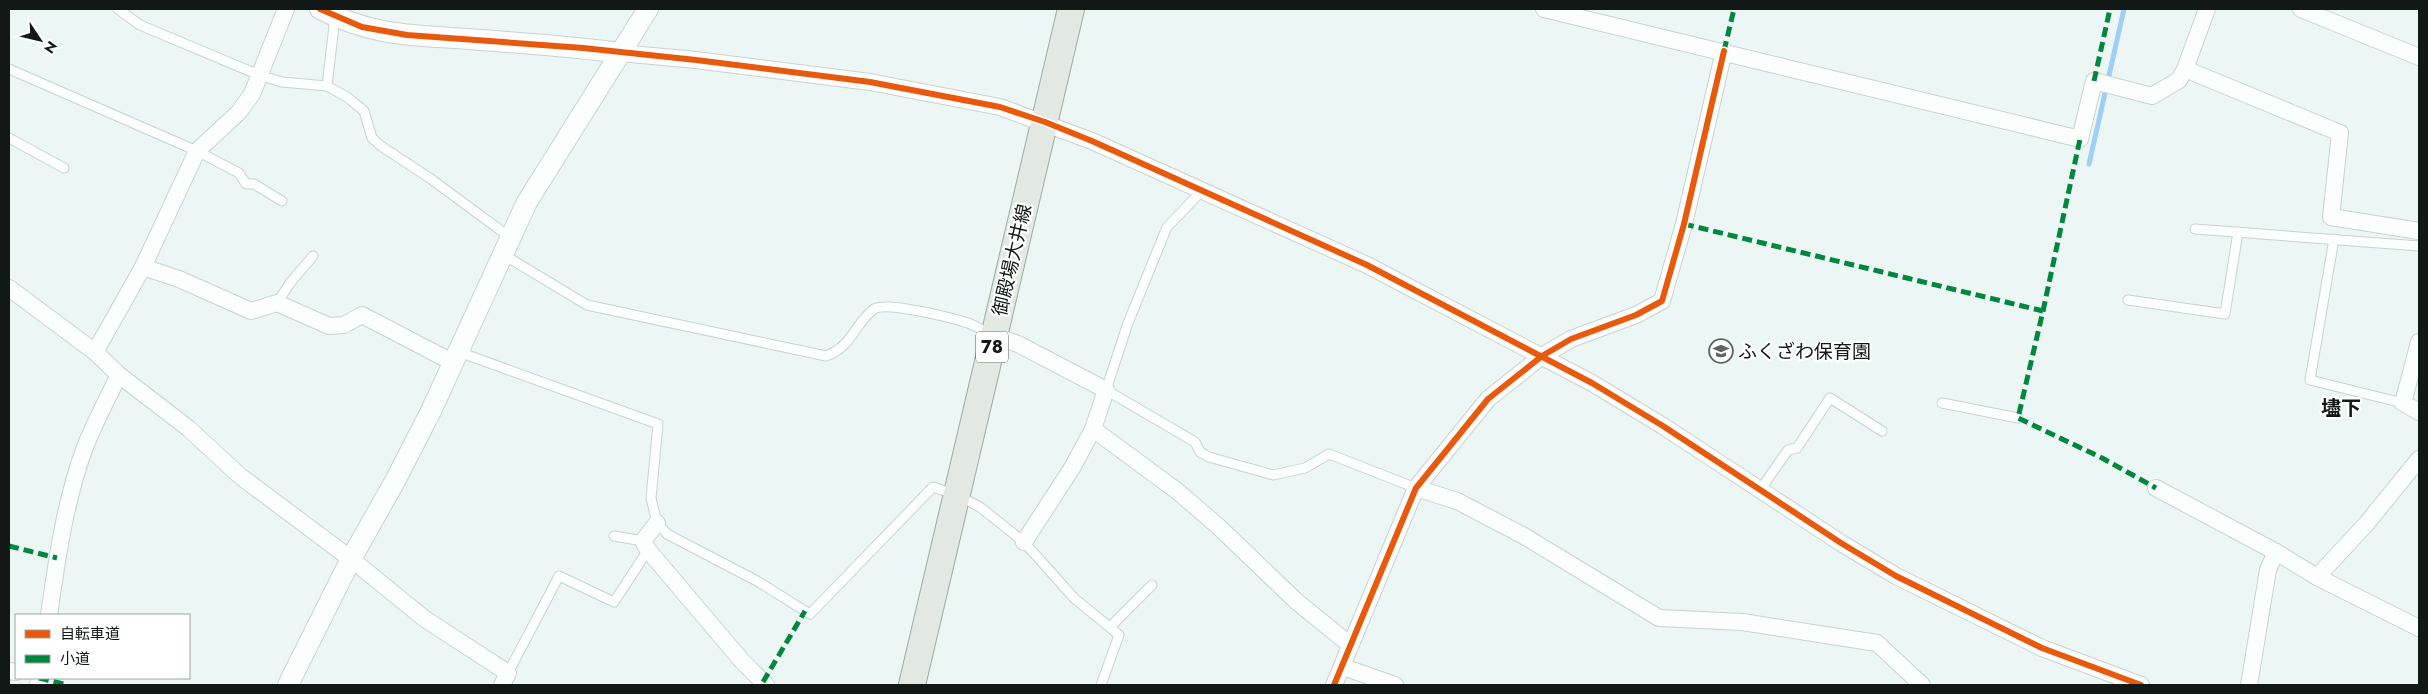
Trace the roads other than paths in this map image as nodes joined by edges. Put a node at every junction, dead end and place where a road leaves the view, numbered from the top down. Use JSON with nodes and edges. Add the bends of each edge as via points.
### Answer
{"nodes":[{"id":1,"x":118,"y":9,"type":"edge"},
{"id":2,"x":286,"y":9,"type":"edge"},
{"id":3,"x":648,"y":9,"type":"edge"},
{"id":4,"x":1071,"y":9,"type":"edge"},
{"id":5,"x":1544,"y":9,"type":"edge"},
{"id":6,"x":2207,"y":9,"type":"edge"},
{"id":7,"x":2308,"y":10,"type":"edge"},
{"id":8,"x":328,"y":13,"type":"edge"},
{"id":9,"x":1724,"y":51,"type":"junction"},
{"id":10,"x":620,"y":53,"type":"junction"},
{"id":11,"x":2419,"y":56,"type":"edge"},
{"id":12,"x":9,"y":69,"type":"edge"},
{"id":13,"x":2185,"y":69,"type":"junction"},
{"id":14,"x":259,"y":75,"type":"junction"},
{"id":15,"x":326,"y":86,"type":"junction"},
{"id":16,"x":1045,"y":122,"type":"junction"},
{"id":17,"x":9,"y":138,"type":"edge"},
{"id":18,"x":197,"y":151,"type":"junction"},
{"id":19,"x":64,"y":168,"type":"dead end"},
{"id":20,"x":1202,"y":191,"type":"junction"},
{"id":21,"x":282,"y":200,"type":"dead end"},
{"id":22,"x":2195,"y":229,"type":"dead end"},
{"id":23,"x":2419,"y":230,"type":"edge"},
{"id":24,"x":2238,"y":232,"type":"junction"},
{"id":25,"x":2334,"y":238,"type":"junction"},
{"id":26,"x":508,"y":246,"type":"junction"},
{"id":27,"x":2419,"y":246,"type":"edge"},
{"id":28,"x":313,"y":256,"type":"dead end"},
{"id":29,"x":143,"y":267,"type":"junction"},
{"id":30,"x":9,"y":288,"type":"edge"},
{"id":31,"x":2128,"y":300,"type":"dead end"},
{"id":32,"x":277,"y":304,"type":"junction"},
{"id":33,"x":994,"y":336,"type":"junction"},
{"id":34,"x":2419,"y":342,"type":"edge"},
{"id":35,"x":95,"y":352,"type":"junction"},
{"id":36,"x":1542,"y":356,"type":"junction"},
{"id":37,"x":456,"y":358,"type":"junction"},
{"id":38,"x":119,"y":375,"type":"junction"},
{"id":39,"x":1106,"y":390,"type":"junction"},
{"id":40,"x":1942,"y":403,"type":"dead end"},
{"id":41,"x":2403,"y":403,"type":"junction"},
{"id":42,"x":2419,"y":412,"type":"edge"},
{"id":43,"x":2018,"y":418,"type":"dead end"},
{"id":44,"x":1093,"y":429,"type":"junction"},
{"id":45,"x":1882,"y":431,"type":"dead end"},
{"id":46,"x":2419,"y":459,"type":"edge"},
{"id":47,"x":1416,"y":488,"type":"junction"},
{"id":48,"x":2156,"y":488,"type":"dead end"},
{"id":49,"x":1760,"y":490,"type":"junction"},
{"id":50,"x":956,"y":495,"type":"junction"},
{"id":51,"x":657,"y":522,"type":"junction"},
{"id":52,"x":614,"y":536,"type":"dead end"},
{"id":53,"x":1024,"y":542,"type":"junction"},
{"id":54,"x":645,"y":546,"type":"junction"},
{"id":55,"x":2276,"y":552,"type":"junction"},
{"id":56,"x":351,"y":559,"type":"junction"},
{"id":57,"x":2317,"y":578,"type":"junction"},
{"id":58,"x":1152,"y":585,"type":"dead end"},
{"id":59,"x":49,"y":614,"type":"edge"},
{"id":60,"x":1110,"y":627,"type":"junction"},
{"id":61,"x":2419,"y":628,"type":"edge"},
{"id":62,"x":1349,"y":644,"type":"junction"},
{"id":63,"x":1343,"y":667,"type":"junction"},
{"id":64,"x":505,"y":679,"type":"edge"},
{"id":65,"x":288,"y":685,"type":"edge"},
{"id":66,"x":766,"y":685,"type":"edge"},
{"id":67,"x":912,"y":685,"type":"edge"},
{"id":68,"x":1101,"y":685,"type":"edge"},
{"id":69,"x":1334,"y":685,"type":"edge"},
{"id":70,"x":1395,"y":685,"type":"edge"},
{"id":71,"x":1922,"y":685,"type":"edge"},
{"id":72,"x":2141,"y":685,"type":"edge"},
{"id":73,"x":2249,"y":685,"type":"edge"}],
"edges":[{"from":1,"to":14,"type":"lane","via":[[148,29]]},
{"from":2,"to":14,"type":"street"},
{"from":3,"to":10,"type":"street"},
{"from":4,"to":16,"type":"main road","name":"御殿場大井線","number":"78"},
{"from":5,"to":9,"type":"street"},
{"from":6,"to":13,"type":"street"},
{"from":7,"to":11,"type":"street"},
{"from":8,"to":10,"type":"street","via":[[362,28],[407,35]]},
{"from":8,"to":15,"type":"lane"},
{"from":9,"to":13,"type":"street","via":[[2080,139],[2094,81],[2152,96],[2179,80]]},
{"from":9,"to":36,"type":"street","via":[[1684,224],[1662,301],[1570,339]]},
{"from":10,"to":16,"type":"street","via":[[870,82],[1000,107]]},
{"from":10,"to":26,"type":"street","via":[[527,202]]},
{"from":12,"to":18,"type":"lane"},
{"from":13,"to":23,"type":"street","via":[[2340,133],[2331,217]]},
{"from":14,"to":15,"type":"lane","via":[[282,82]]},
{"from":14,"to":18,"type":"street","via":[[252,94],[239,112]]},
{"from":15,"to":26,"type":"lane","via":[[364,111],[372,138],[381,146],[431,178]]},
{"from":16,"to":20,"type":"street"},
{"from":16,"to":33,"type":"main road","name":"御殿場大井線","number":"78"},
{"from":17,"to":19,"type":"lane"},
{"from":18,"to":21,"type":"lane","via":[[239,174],[246,184],[254,184]]},
{"from":18,"to":29,"type":"street"},
{"from":20,"to":36,"type":"street","via":[[1367,265]]},
{"from":20,"to":39,"type":"lane","via":[[1168,227],[1128,323]]},
{"from":22,"to":24,"type":"lane"},
{"from":24,"to":25,"type":"lane"},
{"from":24,"to":31,"type":"lane","via":[[2225,314]]},
{"from":25,"to":27,"type":"lane"},
{"from":25,"to":41,"type":"lane","via":[[2310,380]]},
{"from":26,"to":33,"type":"lane","via":[[587,305],[826,356],[840,351],[876,307],[891,306],[969,323]]},
{"from":26,"to":37,"type":"street"},
{"from":28,"to":32,"type":"lane"},
{"from":29,"to":32,"type":"street","via":[[251,310]]},
{"from":29,"to":35,"type":"street"},
{"from":30,"to":35,"type":"street"},
{"from":32,"to":37,"type":"street","via":[[329,326],[344,325],[362,315]]},
{"from":33,"to":39,"type":"street","via":[[1018,344]]},
{"from":33,"to":50,"type":"main road","name":"御殿場大井線","number":"78"},
{"from":34,"to":41,"type":"street"},
{"from":35,"to":38,"type":"street"},
{"from":36,"to":47,"type":"street","via":[[1488,399]]},
{"from":36,"to":49,"type":"street","via":[[1663,426]]},
{"from":37,"to":51,"type":"lane","via":[[658,424],[651,498]]},
{"from":37,"to":56,"type":"street","via":[[395,481]]},
{"from":38,"to":56,"type":"street","via":[[188,428],[240,476]]},
{"from":38,"to":59,"type":"street","via":[[96,420],[74,483],[57,558]]},
{"from":39,"to":44,"type":"street"},
{"from":39,"to":47,"type":"lane","via":[[1194,442],[1200,452],[1209,457],[1274,475],[1305,468],[1329,454]]},
{"from":40,"to":43,"type":"lane"},
{"from":41,"to":42,"type":"street"},
{"from":44,"to":53,"type":"street"},
{"from":44,"to":62,"type":"street","via":[[1177,491],[1296,601]]},
{"from":45,"to":49,"type":"lane","via":[[1830,398],[1797,448],[1788,450]]},
{"from":46,"to":57,"type":"street","via":[[2367,524]]},
{"from":47,"to":62,"type":"street"},
{"from":47,"to":71,"type":"street","via":[[1457,501],[1524,536],[1659,618],[1742,622],[1877,643]]},
{"from":48,"to":55,"type":"street"},
{"from":49,"to":72,"type":"street","via":[[1904,580],[2042,648]]},
{"from":50,"to":51,"type":"lane","via":[[933,487],[810,614],[757,580],[667,534]]},
{"from":50,"to":53,"type":"lane","via":[[980,507]]},
{"from":50,"to":67,"type":"main road","name":"御殿場大井線","number":"78"},
{"from":51,"to":54,"type":"street"},
{"from":52,"to":54,"type":"lane"},
{"from":53,"to":60,"type":"lane","via":[[1074,598]]},
{"from":54,"to":64,"type":"lane","via":[[614,602],[559,576]]},
{"from":54,"to":66,"type":"street"},
{"from":55,"to":57,"type":"street"},
{"from":55,"to":73,"type":"street","via":[[2268,570]]},
{"from":56,"to":64,"type":"street"},
{"from":56,"to":65,"type":"street"},
{"from":57,"to":61,"type":"street"},
{"from":58,"to":60,"type":"lane"},
{"from":60,"to":68,"type":"lane","via":[[1119,635]]},
{"from":62,"to":63,"type":"street"},
{"from":63,"to":69,"type":"street"},
{"from":63,"to":70,"type":"street"}]}
